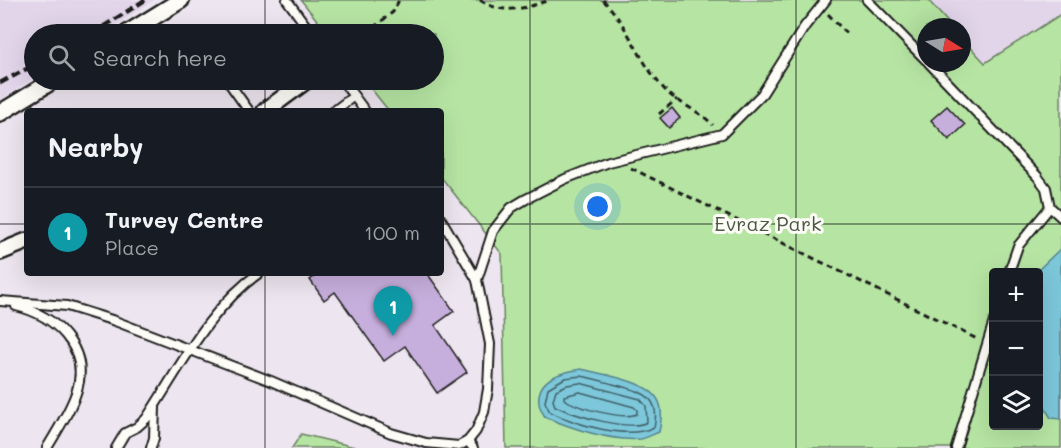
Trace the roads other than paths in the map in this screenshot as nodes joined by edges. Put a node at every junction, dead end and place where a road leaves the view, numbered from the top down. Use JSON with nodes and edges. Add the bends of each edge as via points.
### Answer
{"nodes":[{"id":1,"x":181,"y":0,"type":"edge"},
{"id":2,"x":287,"y":0,"type":"edge"},
{"id":3,"x":867,"y":0,"type":"edge"},
{"id":4,"x":824,"y":3,"type":"edge"},
{"id":5,"x":142,"y":24,"type":"edge"},
{"id":6,"x":305,"y":24,"type":"edge"},
{"id":7,"x":917,"y":51,"type":"edge"},
{"id":8,"x":938,"y":72,"type":"edge"},
{"id":9,"x":38,"y":90,"type":"edge"},
{"id":10,"x":234,"y":90,"type":"edge"},
{"id":11,"x":293,"y":90,"type":"edge"},
{"id":12,"x":350,"y":90,"type":"edge"},
{"id":13,"x":354,"y":96,"type":"junction"},
{"id":14,"x":247,"y":108,"type":"edge"},
{"id":15,"x":269,"y":108,"type":"edge"},
{"id":16,"x":338,"y":108,"type":"edge"},
{"id":17,"x":363,"y":108,"type":"edge"},
{"id":18,"x":0,"y":113,"type":"edge"},
{"id":19,"x":1050,"y":207,"type":"junction"},
{"id":20,"x":1061,"y":217,"type":"edge"},
{"id":21,"x":444,"y":224,"type":"edge"},
{"id":22,"x":24,"y":242,"type":"edge"},
{"id":23,"x":0,"y":252,"type":"edge"},
{"id":24,"x":1011,"y":268,"type":"edge"},
{"id":25,"x":255,"y":276,"type":"edge"},
{"id":26,"x":477,"y":280,"type":"junction"},
{"id":27,"x":0,"y":301,"type":"edge"},
{"id":28,"x":993,"y":322,"type":"edge"},
{"id":29,"x":190,"y":350,"type":"junction"},
{"id":30,"x":155,"y":405,"type":"junction"},
{"id":31,"x":468,"y":441,"type":"junction"},
{"id":32,"x":47,"y":448,"type":"edge"},
{"id":33,"x":116,"y":448,"type":"edge"},
{"id":34,"x":151,"y":448,"type":"edge"},
{"id":35,"x":473,"y":448,"type":"edge"},
{"id":36,"x":956,"y":448,"type":"edge"}],
"edges":[{"from":1,"to":5,"type":"street"},
{"from":2,"to":6,"type":"lane"},
{"from":3,"to":7,"type":"lane"},
{"from":4,"to":26,"type":"lane","via":[[762,94],[722,134],[608,162],[526,199],[511,208],[494,231]]},
{"from":8,"to":19,"type":"lane","via":[[1037,176],[1046,188]]},
{"from":9,"to":18,"type":"street"},
{"from":10,"to":14,"type":"lane"},
{"from":11,"to":15,"type":"street"},
{"from":12,"to":13,"type":"lane"},
{"from":13,"to":16,"type":"lane"},
{"from":13,"to":17,"type":"lane"},
{"from":19,"to":20,"type":"lane"},
{"from":19,"to":24,"type":"lane","via":[[1018,246]]},
{"from":21,"to":26,"type":"lane"},
{"from":22,"to":23,"type":"street"},
{"from":25,"to":29,"type":"lane","via":[[228,298]]},
{"from":26,"to":31,"type":"lane","via":[[490,344],[488,389],[484,412]]},
{"from":27,"to":29,"type":"lane","via":[[67,306]]},
{"from":27,"to":32,"type":"lane","via":[[53,321],[71,341],[80,364],[78,388]]},
{"from":28,"to":36,"type":"lane"},
{"from":29,"to":30,"type":"lane"},
{"from":29,"to":31,"type":"lane","via":[[391,433],[426,443],[459,446]]},
{"from":30,"to":33,"type":"lane","via":[[146,419],[125,433]]},
{"from":30,"to":34,"type":"lane"},
{"from":31,"to":35,"type":"lane"}]}
